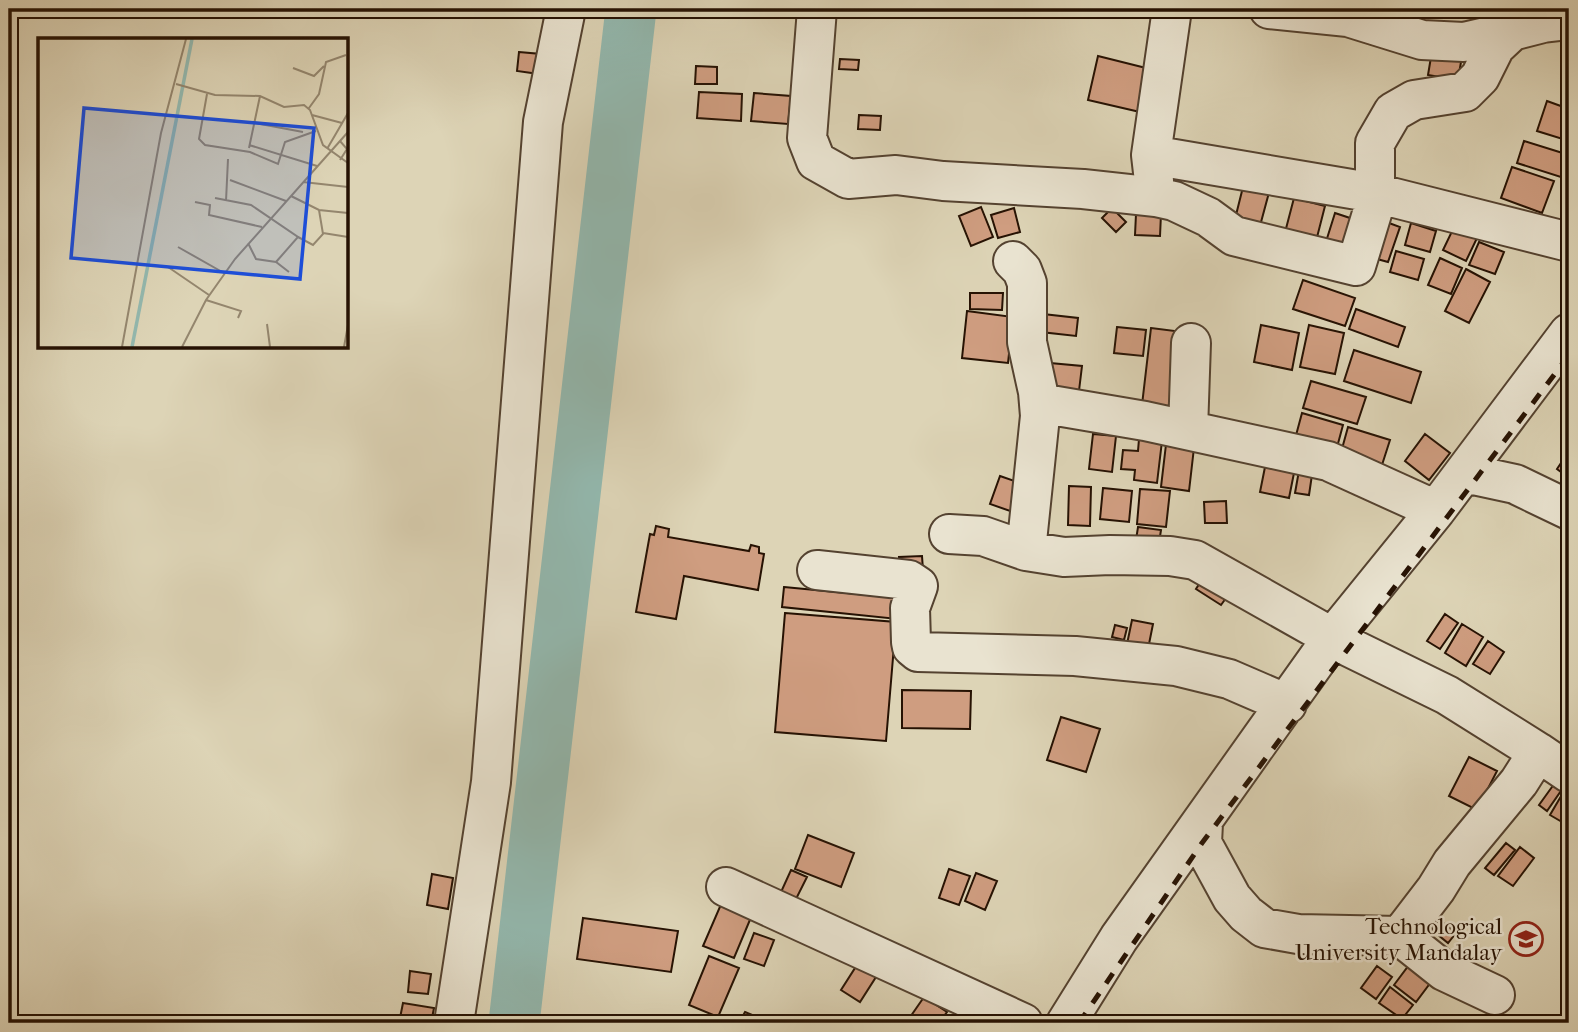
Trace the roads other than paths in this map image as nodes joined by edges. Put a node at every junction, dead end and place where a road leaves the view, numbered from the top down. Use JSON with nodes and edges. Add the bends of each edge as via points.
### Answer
{"nodes":[{"id":1,"x":566,"y":9,"type":"edge"},
{"id":2,"x":817,"y":9,"type":"edge"},
{"id":3,"x":1172,"y":9,"type":"edge"},
{"id":4,"x":1269,"y":9,"type":"edge"},
{"id":5,"x":1569,"y":20,"type":"edge"},
{"id":6,"x":1512,"y":31,"type":"junction"},
{"id":7,"x":1151,"y":155,"type":"junction"},
{"id":8,"x":1375,"y":193,"type":"junction"},
{"id":9,"x":1156,"y":197,"type":"junction"},
{"id":10,"x":1569,"y":242,"type":"edge"},
{"id":11,"x":1013,"y":261,"type":"dead end"},
{"id":12,"x":1569,"y":333,"type":"edge"},
{"id":13,"x":1191,"y":342,"type":"dead end"},
{"id":14,"x":1554,"y":373,"type":"edge"},
{"id":15,"x":1039,"y":403,"type":"junction"},
{"id":16,"x":1188,"y":430,"type":"junction"},
{"id":17,"x":1464,"y":473,"type":"junction"},
{"id":18,"x":1436,"y":510,"type":"junction"},
{"id":19,"x":1569,"y":510,"type":"edge"},
{"id":20,"x":949,"y":534,"type":"dead end"},
{"id":21,"x":1026,"y":551,"type":"junction"},
{"id":22,"x":817,"y":570,"type":"dead end"},
{"id":23,"x":1333,"y":637,"type":"junction"},
{"id":24,"x":1287,"y":704,"type":"junction"},
{"id":25,"x":1538,"y":752,"type":"junction"},
{"id":26,"x":1569,"y":773,"type":"edge"},
{"id":27,"x":1203,"y":822,"type":"junction"},
{"id":28,"x":726,"y":887,"type":"dead end"},
{"id":29,"x":1401,"y":936,"type":"junction"},
{"id":30,"x":1495,"y":995,"type":"dead end"},
{"id":31,"x":454,"y":1023,"type":"edge"},
{"id":32,"x":1023,"y":1023,"type":"edge"},
{"id":33,"x":1066,"y":1023,"type":"edge"}],
"edges":[{"from":1,"to":31,"type":"street","via":[[543,122],[491,782]]},
{"from":2,"to":9,"type":"street","via":[[807,138],[816,161],[848,179],[896,175]]},
{"from":3,"to":7,"type":"street"},
{"from":4,"to":6,"type":"street","via":[[1348,18],[1422,40],[1464,42]]},
{"from":5,"to":6,"type":"street"},
{"from":6,"to":8,"type":"street","via":[[1495,47],[1480,77],[1465,92],[1414,100],[1393,111],[1375,143]]},
{"from":7,"to":8,"type":"street"},
{"from":7,"to":9,"type":"street"},
{"from":8,"to":9,"type":"street","via":[[1356,266],[1234,236],[1208,217]]},
{"from":8,"to":10,"type":"street"},
{"from":11,"to":15,"type":"street","via":[[1027,283],[1027,342]]},
{"from":12,"to":14,"type":"street"},
{"from":13,"to":16,"type":"street"},
{"from":14,"to":17,"type":"street"},
{"from":15,"to":16,"type":"street"},
{"from":15,"to":21,"type":"street"},
{"from":16,"to":18,"type":"street","via":[[1328,461]]},
{"from":17,"to":18,"type":"street"},
{"from":17,"to":19,"type":"street","via":[[1515,484]]},
{"from":18,"to":23,"type":"street"},
{"from":20,"to":21,"type":"street","via":[[983,536]]},
{"from":21,"to":23,"type":"street","via":[[1064,557],[1195,560]]},
{"from":22,"to":24,"type":"street","via":[[909,580],[918,586],[910,608],[911,642],[918,652],[1075,656],[1176,666],[1229,679]]},
{"from":23,"to":24,"type":"street"},
{"from":23,"to":25,"type":"street","via":[[1447,695]]},
{"from":24,"to":27,"type":"street"},
{"from":25,"to":26,"type":"street"},
{"from":25,"to":29,"type":"street"},
{"from":27,"to":29,"type":"street","via":[[1202,843],[1232,898],[1264,928],[1298,934]]},
{"from":27,"to":33,"type":"street","via":[[1119,938]]},
{"from":28,"to":32,"type":"street"},
{"from":29,"to":30,"type":"street","via":[[1444,971]]}]}
